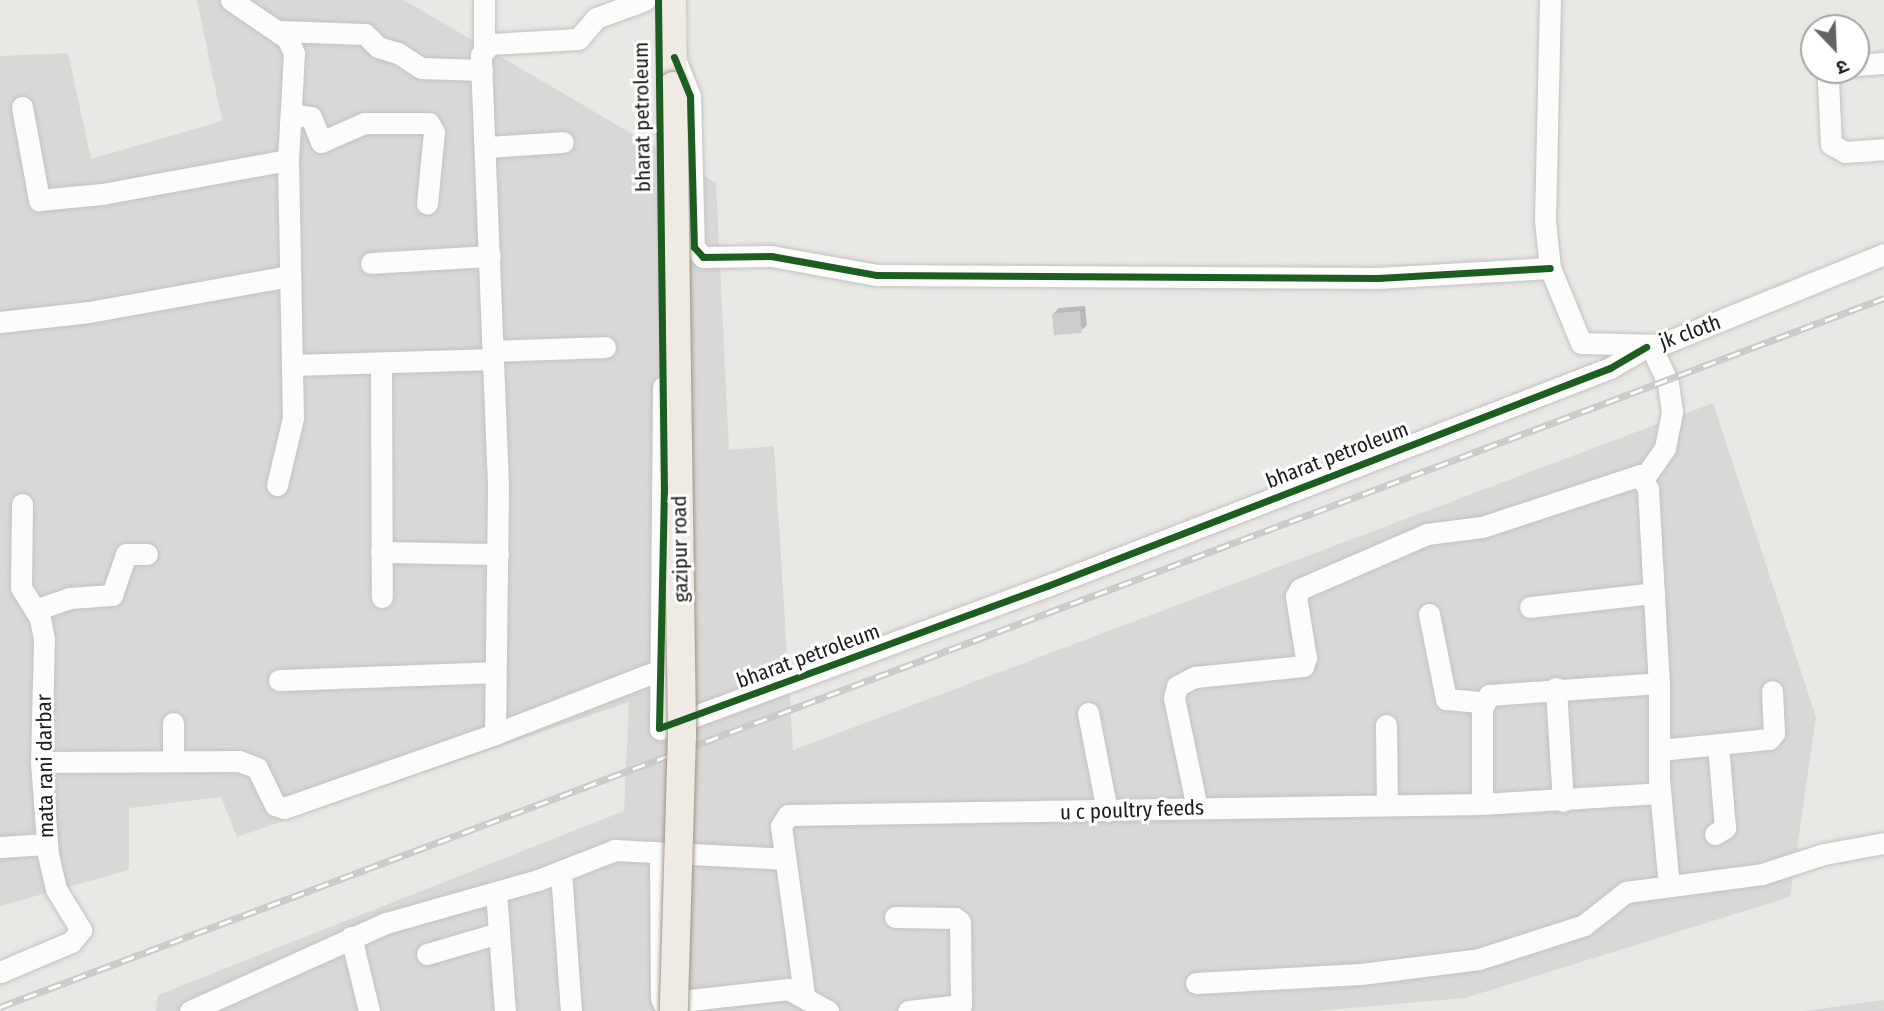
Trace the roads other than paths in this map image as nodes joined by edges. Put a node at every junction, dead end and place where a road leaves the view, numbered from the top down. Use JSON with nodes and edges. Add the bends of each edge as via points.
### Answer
{"nodes":[{"id":1,"x":231,"y":0,"type":"edge"},
{"id":2,"x":484,"y":0,"type":"edge"},
{"id":3,"x":645,"y":0,"type":"edge"},
{"id":4,"x":658,"y":0,"type":"edge"},
{"id":5,"x":673,"y":0,"type":"edge"},
{"id":6,"x":1550,"y":0,"type":"edge"},
{"id":7,"x":278,"y":31,"type":"junction"},
{"id":8,"x":484,"y":48,"type":"junction"},
{"id":9,"x":674,"y":57,"type":"junction"},
{"id":10,"x":482,"y":70,"type":"junction"},
{"id":11,"x":1828,"y":84,"type":"edge"},
{"id":12,"x":22,"y":107,"type":"dead end"},
{"id":13,"x":291,"y":114,"type":"junction"},
{"id":14,"x":563,"y":142,"type":"dead end"},
{"id":15,"x":486,"y":147,"type":"junction"},
{"id":16,"x":1884,"y":149,"type":"edge"},
{"id":17,"x":288,"y":160,"type":"junction"},
{"id":18,"x":427,"y":204,"type":"dead end"},
{"id":19,"x":1884,"y":254,"type":"edge"},
{"id":20,"x":490,"y":256,"type":"junction"},
{"id":21,"x":371,"y":263,"type":"dead end"},
{"id":22,"x":1550,"y":268,"type":"junction"},
{"id":23,"x":290,"y":276,"type":"junction"},
{"id":24,"x":0,"y":322,"type":"edge"},
{"id":25,"x":605,"y":347,"type":"dead end"},
{"id":26,"x":1648,"y":347,"type":"junction"},
{"id":27,"x":493,"y":355,"type":"junction"},
{"id":28,"x":381,"y":363,"type":"junction"},
{"id":29,"x":293,"y":365,"type":"junction"},
{"id":30,"x":1644,"y":478,"type":"junction"},
{"id":31,"x":277,"y":485,"type":"dead end"},
{"id":32,"x":22,"y":505,"type":"dead end"},
{"id":33,"x":381,"y":552,"type":"junction"},
{"id":34,"x":147,"y":554,"type":"dead end"},
{"id":35,"x":498,"y":554,"type":"junction"},
{"id":36,"x":1654,"y":593,"type":"junction"},
{"id":37,"x":382,"y":597,"type":"dead end"},
{"id":38,"x":1531,"y":607,"type":"dead end"},
{"id":39,"x":35,"y":610,"type":"junction"},
{"id":40,"x":1429,"y":614,"type":"dead end"},
{"id":41,"x":660,"y":670,"type":"junction"},
{"id":42,"x":495,"y":672,"type":"junction"},
{"id":43,"x":279,"y":680,"type":"dead end"},
{"id":44,"x":1659,"y":682,"type":"junction"},
{"id":45,"x":1556,"y":688,"type":"junction"},
{"id":46,"x":1772,"y":691,"type":"dead end"},
{"id":47,"x":1483,"y":702,"type":"junction"},
{"id":48,"x":1088,"y":713,"type":"dead end"},
{"id":49,"x":173,"y":723,"type":"dead end"},
{"id":50,"x":1386,"y":725,"type":"dead end"},
{"id":51,"x":495,"y":734,"type":"junction"},
{"id":52,"x":1718,"y":745,"type":"junction"},
{"id":53,"x":1660,"y":750,"type":"junction"},
{"id":54,"x":173,"y":759,"type":"junction"},
{"id":55,"x":41,"y":762,"type":"junction"},
{"id":56,"x":1660,"y":793,"type":"junction"},
{"id":57,"x":1563,"y":801,"type":"junction"},
{"id":58,"x":1387,"y":804,"type":"junction"},
{"id":59,"x":1482,"y":804,"type":"junction"},
{"id":60,"x":1198,"y":808,"type":"junction"},
{"id":61,"x":1107,"y":811,"type":"junction"},
{"id":62,"x":1715,"y":834,"type":"dead end"},
{"id":63,"x":1884,"y":843,"type":"edge"},
{"id":64,"x":47,"y":844,"type":"junction"},
{"id":65,"x":0,"y":847,"type":"edge"},
{"id":66,"x":660,"y":855,"type":"junction"},
{"id":67,"x":784,"y":859,"type":"junction"},
{"id":68,"x":561,"y":872,"type":"junction"},
{"id":69,"x":1670,"y":886,"type":"junction"},
{"id":70,"x":496,"y":891,"type":"junction"},
{"id":71,"x":895,"y":917,"type":"dead end"},
{"id":72,"x":499,"y":933,"type":"junction"},
{"id":73,"x":351,"y":937,"type":"junction"},
{"id":74,"x":427,"y":954,"type":"dead end"},
{"id":75,"x":0,"y":972,"type":"edge"},
{"id":76,"x":1196,"y":984,"type":"dead end"},
{"id":77,"x":814,"y":1004,"type":"edge"},
{"id":78,"x":676,"y":1007,"type":"edge"},
{"id":79,"x":190,"y":1011,"type":"edge"},
{"id":80,"x":369,"y":1011,"type":"edge"},
{"id":81,"x":505,"y":1011,"type":"edge"},
{"id":82,"x":571,"y":1011,"type":"edge"},
{"id":83,"x":908,"y":1011,"type":"edge"}],
"edges":[{"from":1,"to":7,"type":"street"},
{"from":2,"to":8,"type":"street"},
{"from":3,"to":8,"type":"street","via":[[596,18],[578,39]]},
{"from":4,"to":41,"type":"street","name":"bharat petroleum","via":[[664,488]]},
{"from":5,"to":9,"type":"main road","name":"gazipur road"},
{"from":6,"to":22,"type":"street","name":"jk cloth","via":[[1545,220]]},
{"from":7,"to":10,"type":"street","via":[[365,34],[378,47],[421,68]]},
{"from":7,"to":13,"type":"street","via":[[294,53]]},
{"from":8,"to":10,"type":"street"},
{"from":9,"to":22,"type":"street","via":[[690,96],[694,247],[703,257],[771,256],[851,274],[904,276],[1378,278]]},
{"from":9,"to":78,"type":"main road","name":"gazipur road","bridge":true,"via":[[682,734]]},
{"from":10,"to":15,"type":"street"},
{"from":11,"to":16,"type":"street","via":[[1830,144],[1845,152]]},
{"from":12,"to":17,"type":"street","via":[[39,200],[102,194]]},
{"from":13,"to":17,"type":"street"},
{"from":13,"to":18,"type":"street","via":[[311,117],[321,142],[364,122],[429,123],[434,132]]},
{"from":14,"to":15,"type":"street"},
{"from":15,"to":20,"type":"street"},
{"from":17,"to":23,"type":"street"},
{"from":19,"to":26,"type":"street","name":"jk cloth"},
{"from":20,"to":21,"type":"street"},
{"from":20,"to":27,"type":"street"},
{"from":22,"to":26,"type":"street","name":"jk cloth","via":[[1581,343]]},
{"from":23,"to":24,"type":"street","via":[[89,312]]},
{"from":23,"to":29,"type":"street"},
{"from":25,"to":27,"type":"street"},
{"from":26,"to":30,"type":"street","via":[[1668,383],[1672,412],[1665,448]]},
{"from":26,"to":41,"type":"street","name":"bharat petroleum","via":[[1610,368],[1047,586],[660,729]]},
{"from":27,"to":28,"type":"street"},
{"from":27,"to":35,"type":"street"},
{"from":28,"to":29,"type":"street"},
{"from":28,"to":33,"type":"street"},
{"from":29,"to":31,"type":"street","via":[[292,428]]},
{"from":30,"to":36,"type":"street"},
{"from":30,"to":60,"type":"street","via":[[1634,476],[1482,527],[1427,534],[1300,589],[1296,596],[1306,658],[1303,666],[1195,677],[1177,686],[1174,698]]},
{"from":32,"to":39,"type":"street","name":"mata rani darbar","via":[[22,587]]},
{"from":33,"to":35,"type":"street"},
{"from":33,"to":37,"type":"street"},
{"from":34,"to":39,"type":"street","via":[[126,554],[112,595],[69,598]]},
{"from":35,"to":42,"type":"street"},
{"from":36,"to":38,"type":"street"},
{"from":36,"to":44,"type":"street"},
{"from":39,"to":55,"type":"street","name":"mata rani darbar","via":[[44,639]]},
{"from":40,"to":47,"type":"street","via":[[1446,699]]},
{"from":41,"to":51,"type":"street"},
{"from":42,"to":43,"type":"street"},
{"from":42,"to":51,"type":"street"},
{"from":44,"to":45,"type":"street"},
{"from":44,"to":53,"type":"street"},
{"from":45,"to":47,"type":"street","via":[[1501,691]]},
{"from":45,"to":57,"type":"street"},
{"from":46,"to":52,"type":"street","via":[[1772,737]]},
{"from":47,"to":59,"type":"street"},
{"from":48,"to":61,"type":"street"},
{"from":49,"to":54,"type":"street"},
{"from":50,"to":58,"type":"street"},
{"from":51,"to":54,"type":"street","via":[[284,808],[275,805],[257,768],[247,762]]},
{"from":52,"to":53,"type":"street"},
{"from":52,"to":62,"type":"street","via":[[1725,828]]},
{"from":53,"to":56,"type":"street"},
{"from":54,"to":55,"type":"street"},
{"from":55,"to":64,"type":"street","name":"mata rani darbar"},
{"from":56,"to":57,"type":"street","name":"u c poultry feeds"},
{"from":56,"to":69,"type":"street"},
{"from":57,"to":59,"type":"street","name":"u c poultry feeds"},
{"from":58,"to":59,"type":"street","name":"u c poultry feeds"},
{"from":58,"to":60,"type":"street","name":"u c poultry feeds"},
{"from":60,"to":61,"type":"street","name":"u c poultry feeds"},
{"from":61,"to":67,"type":"street","name":"u c poultry feeds","via":[[788,815],[781,826]]},
{"from":63,"to":69,"type":"street","via":[[1824,854],[1762,874]]},
{"from":64,"to":65,"type":"street"},
{"from":64,"to":75,"type":"street","name":"mata rani darbar","via":[[56,889],[79,920],[80,934]]},
{"from":66,"to":67,"type":"street"},
{"from":66,"to":68,"type":"street","via":[[624,848]]},
{"from":66,"to":78,"type":"street"},
{"from":67,"to":77,"type":"street","name":"u c poultry feeds"},
{"from":68,"to":70,"type":"street"},
{"from":68,"to":82,"type":"street"},
{"from":69,"to":76,"type":"street","via":[[1626,892],[1584,925],[1479,959],[1362,974]]},
{"from":70,"to":72,"type":"street"},
{"from":70,"to":73,"type":"street","via":[[421,910]]},
{"from":71,"to":83,"type":"street","via":[[958,918],[961,1005]]},
{"from":72,"to":74,"type":"street"},
{"from":72,"to":81,"type":"street"},
{"from":73,"to":79,"type":"street"},
{"from":73,"to":80,"type":"street"},
{"from":77,"to":78,"type":"street","via":[[788,989]]}]}
